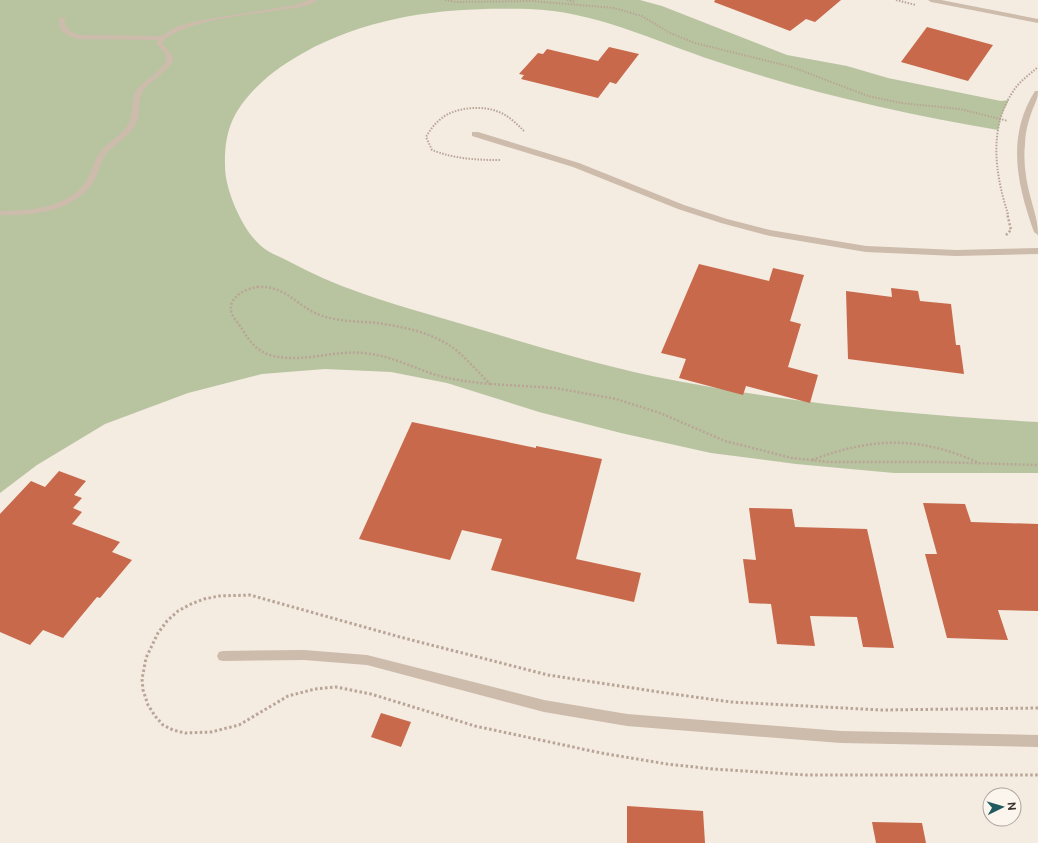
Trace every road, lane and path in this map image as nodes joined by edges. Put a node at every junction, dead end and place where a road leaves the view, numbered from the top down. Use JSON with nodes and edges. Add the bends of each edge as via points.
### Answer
{"nodes":[{"id":1,"x":315,"y":0,"type":"edge"},
{"id":2,"x":444,"y":0,"type":"edge"},
{"id":3,"x":567,"y":0,"type":"edge"},
{"id":4,"x":931,"y":0,"type":"edge"},
{"id":5,"x":583,"y":4,"type":"junction"},
{"id":6,"x":62,"y":18,"type":"dead end"},
{"id":7,"x":1038,"y":21,"type":"edge"},
{"id":8,"x":160,"y":38,"type":"junction"},
{"id":9,"x":1038,"y":67,"type":"edge"},
{"id":10,"x":1038,"y":93,"type":"edge"},
{"id":11,"x":1001,"y":119,"type":"junction"},
{"id":12,"x":1024,"y":126,"type":"junction"},
{"id":13,"x":526,"y":133,"type":"dead end"},
{"id":14,"x":475,"y":134,"type":"dead end"},
{"id":15,"x":504,"y":160,"type":"dead end"},
{"id":16,"x":0,"y":213,"type":"edge"},
{"id":17,"x":1038,"y":232,"type":"edge"},
{"id":18,"x":1000,"y":236,"type":"dead end"},
{"id":19,"x":1038,"y":252,"type":"edge"},
{"id":20,"x":490,"y":384,"type":"junction"},
{"id":21,"x":811,"y":461,"type":"junction"},
{"id":22,"x":981,"y":464,"type":"junction"},
{"id":23,"x":1038,"y":465,"type":"edge"},
{"id":24,"x":223,"y":656,"type":"dead end"},
{"id":25,"x":1038,"y":741,"type":"edge"}],
"edges":[{"from":1,"to":8,"type":"street","via":[[292,7],[200,22]]},
{"from":2,"to":5,"type":"path","via":[[532,0]]},
{"from":3,"to":5,"type":"path"},
{"from":4,"to":7,"type":"street"},
{"from":5,"to":11,"type":"path","via":[[628,12],[695,43],[792,67],[868,96],[901,103],[960,109]]},
{"from":6,"to":8,"type":"street","via":[[64,29],[78,37]]},
{"from":8,"to":16,"type":"street","via":[[160,45],[168,54],[170,62],[163,71],[144,85],[136,101],[136,116],[133,122],[104,152],[87,185],[78,193],[51,207],[35,211]]},
{"from":9,"to":11,"type":"path","via":[[1013,90]]},
{"from":10,"to":12,"type":"street"},
{"from":11,"to":12,"type":"path"},
{"from":11,"to":18,"type":"path","via":[[996,163],[999,187],[1011,230],[1007,235]]},
{"from":12,"to":17,"type":"street","via":[[1021,148],[1022,178],[1026,199]]},
{"from":13,"to":15,"type":"path","via":[[506,114],[493,109],[477,108],[460,110],[444,116],[432,126],[426,137],[432,150],[449,157]]},
{"from":14,"to":19,"type":"street","via":[[576,165],[724,221],[770,233],[880,250],[956,253]]},
{"from":20,"to":20,"type":"path","via":[[434,374],[378,355],[341,353],[294,359],[264,353],[252,346],[232,314],[232,304],[237,295],[248,289],[275,287],[306,309],[320,315],[346,322],[382,324],[422,332],[453,348]]},
{"from":20,"to":21,"type":"path","via":[[561,388],[608,397],[658,412],[720,440],[776,455]]},
{"from":21,"to":22,"type":"path"},
{"from":21,"to":22,"type":"path","via":[[830,452],[885,443],[945,449]]},
{"from":22,"to":23,"type":"path"},
{"from":24,"to":25,"type":"street","via":[[304,655],[367,660],[544,706],[627,720],[834,736]]}]}
